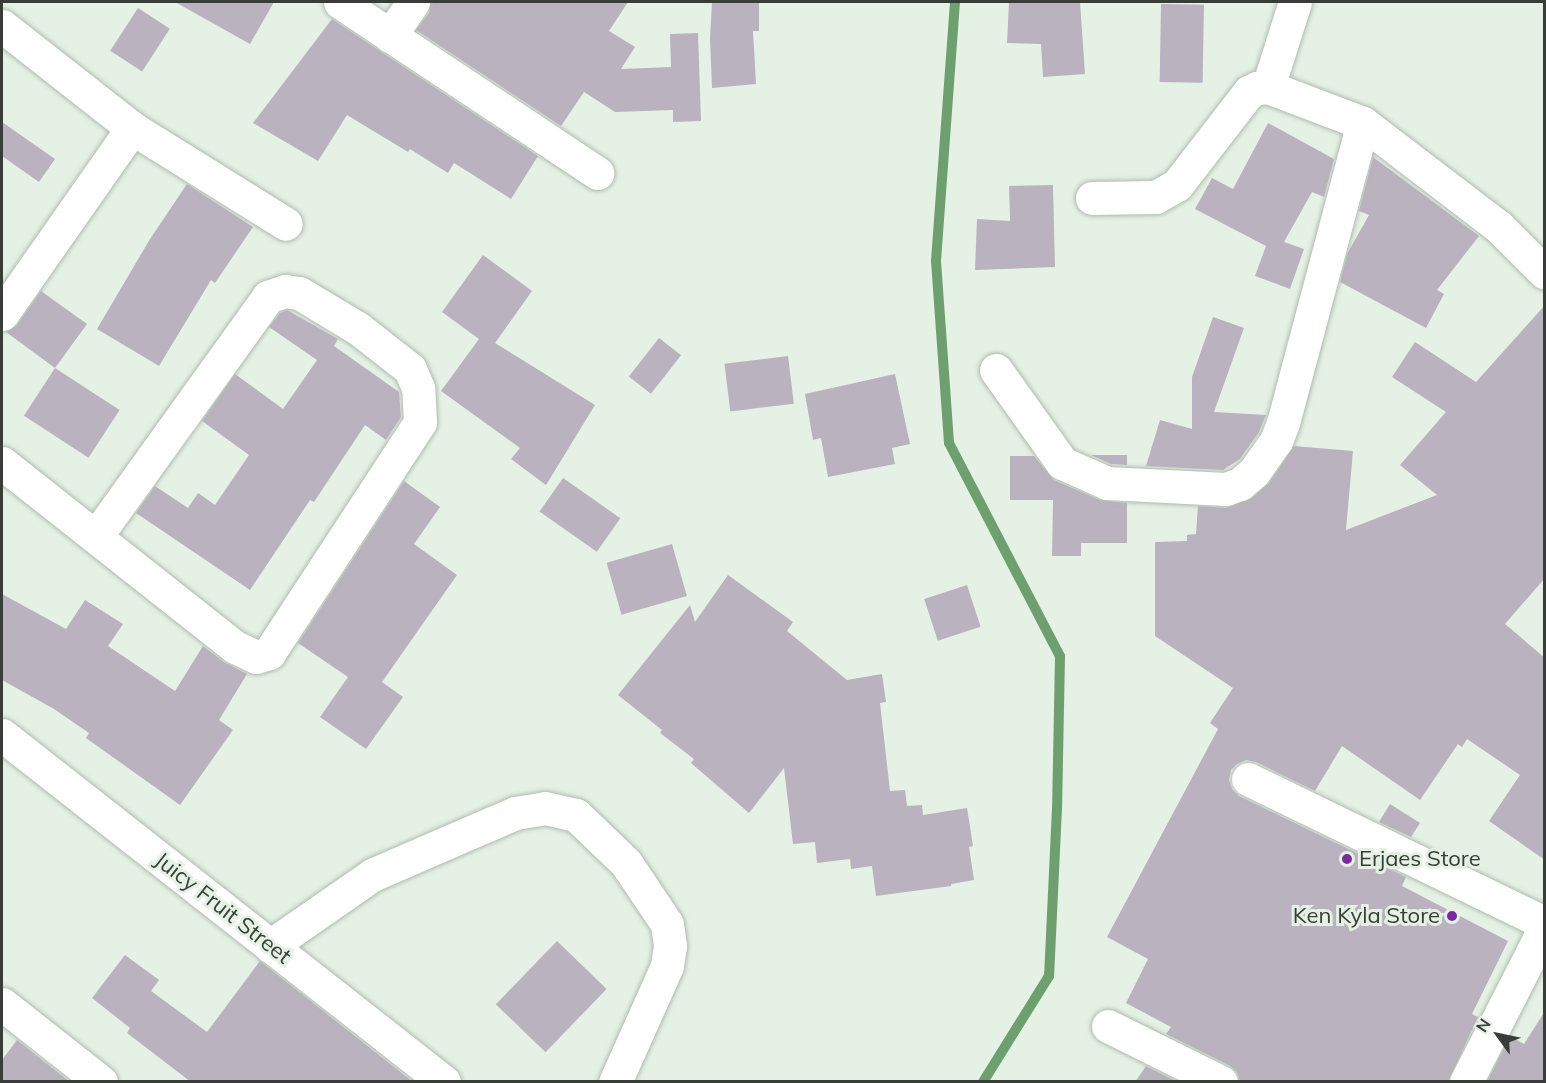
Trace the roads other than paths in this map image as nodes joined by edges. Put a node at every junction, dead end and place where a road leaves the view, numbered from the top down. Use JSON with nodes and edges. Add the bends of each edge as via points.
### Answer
{"nodes":[{"id":1,"x":340,"y":2,"type":"edge"},
{"id":2,"x":413,"y":2,"type":"edge"},
{"id":3,"x":1295,"y":2,"type":"edge"},
{"id":4,"x":2,"y":26,"type":"edge"},
{"id":5,"x":390,"y":36,"type":"junction"},
{"id":6,"x":1268,"y":87,"type":"junction"},
{"id":7,"x":1363,"y":123,"type":"junction"},
{"id":8,"x":132,"y":128,"type":"junction"},
{"id":9,"x":597,"y":173,"type":"dead end"},
{"id":10,"x":1092,"y":198,"type":"dead end"},
{"id":11,"x":286,"y":224,"type":"dead end"},
{"id":12,"x":1545,"y":272,"type":"edge"},
{"id":13,"x":2,"y":314,"type":"edge"},
{"id":14,"x":996,"y":370,"type":"dead end"},
{"id":15,"x":2,"y":463,"type":"edge"},
{"id":16,"x":96,"y":536,"type":"junction"},
{"id":17,"x":2,"y":735,"type":"edge"},
{"id":18,"x":1248,"y":779,"type":"dead end"},
{"id":19,"x":1545,"y":923,"type":"edge"},
{"id":20,"x":1545,"y":929,"type":"edge"},
{"id":21,"x":270,"y":946,"type":"junction"},
{"id":22,"x":2,"y":1004,"type":"edge"},
{"id":23,"x":1108,"y":1026,"type":"dead end"},
{"id":24,"x":101,"y":1082,"type":"edge"},
{"id":25,"x":444,"y":1082,"type":"edge"},
{"id":26,"x":615,"y":1082,"type":"edge"},
{"id":27,"x":1221,"y":1082,"type":"edge"},
{"id":28,"x":1466,"y":1082,"type":"edge"}],
"edges":[{"from":1,"to":5,"type":"street"},
{"from":2,"to":5,"type":"street"},
{"from":3,"to":6,"type":"street"},
{"from":4,"to":8,"type":"street"},
{"from":5,"to":9,"type":"street"},
{"from":6,"to":7,"type":"street"},
{"from":6,"to":10,"type":"street","via":[[1249,92],[1177,184],[1156,198]]},
{"from":7,"to":12,"type":"street","via":[[1499,227]]},
{"from":7,"to":14,"type":"street","via":[[1283,423],[1276,441],[1254,472],[1240,484],[1226,489],[1107,483],[1062,463]]},
{"from":8,"to":11,"type":"street"},
{"from":8,"to":13,"type":"street"},
{"from":15,"to":16,"type":"street"},
{"from":16,"to":16,"type":"street","via":[[268,297],[285,291],[299,293],[359,329],[410,369],[418,388],[420,422],[269,653],[256,657],[236,647]]},
{"from":17,"to":21,"type":"street","name":"Juicy Fruit Street"},
{"from":18,"to":19,"type":"street"},
{"from":20,"to":28,"type":"street"},
{"from":21,"to":25,"type":"street","name":"Juicy Fruit Street"},
{"from":21,"to":26,"type":"street","via":[[372,875],[515,813],[545,808],[576,815],[626,863],[667,924],[667,966]]},
{"from":22,"to":24,"type":"street"},
{"from":23,"to":27,"type":"street"}]}
